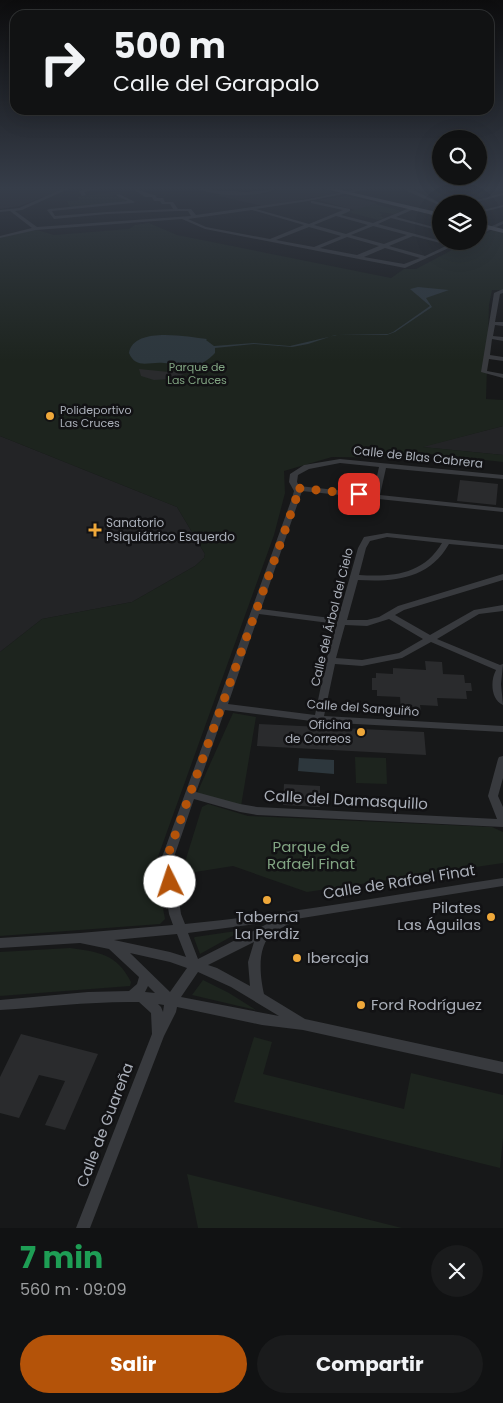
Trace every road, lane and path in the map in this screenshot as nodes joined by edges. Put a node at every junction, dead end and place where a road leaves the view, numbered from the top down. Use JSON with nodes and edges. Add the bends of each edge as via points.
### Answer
{"nodes":[{"id":1,"x":299,"y":246,"type":"edge"},
{"id":2,"x":320,"y":246,"type":"edge"},
{"id":3,"x":383,"y":246,"type":"edge"},
{"id":4,"x":384,"y":246,"type":"edge"},
{"id":5,"x":314,"y":249,"type":"junction"},
{"id":6,"x":441,"y":250,"type":"edge"},
{"id":7,"x":357,"y":257,"type":"junction"},
{"id":8,"x":424,"y":257,"type":"junction"},
{"id":9,"x":503,"y":291,"type":"edge"},
{"id":10,"x":492,"y":323,"type":"junction"},
{"id":11,"x":503,"y":324,"type":"edge"},
{"id":12,"x":491,"y":338,"type":"junction"},
{"id":13,"x":503,"y":338,"type":"edge"},
{"id":14,"x":487,"y":358,"type":"junction"},
{"id":15,"x":503,"y":359,"type":"edge"},
{"id":16,"x":503,"y":376,"type":"edge"},
{"id":17,"x":383,"y":464,"type":"junction"},
{"id":18,"x":503,"y":477,"type":"edge"},
{"id":19,"x":296,"y":488,"type":"junction"},
{"id":20,"x":376,"y":496,"type":"junction"},
{"id":21,"x":503,"y":510,"type":"edge"},
{"id":22,"x":447,"y":541,"type":"junction"},
{"id":23,"x":503,"y":547,"type":"edge"},
{"id":24,"x":355,"y":577,"type":"junction"},
{"id":25,"x":503,"y":577,"type":"edge"},
{"id":26,"x":503,"y":608,"type":"edge"},
{"id":27,"x":256,"y":610,"type":"junction"},
{"id":28,"x":389,"y":615,"type":"junction"},
{"id":29,"x":342,"y":622,"type":"junction"},
{"id":30,"x":428,"y":638,"type":"junction"},
{"id":31,"x":331,"y":661,"type":"junction"},
{"id":32,"x":502,"y":668,"type":"edge"},
{"id":33,"x":503,"y":702,"type":"edge"},
{"id":34,"x":222,"y":706,"type":"junction"},
{"id":35,"x":320,"y":719,"type":"junction"},
{"id":36,"x":503,"y":729,"type":"edge"},
{"id":37,"x":503,"y":759,"type":"edge"},
{"id":38,"x":190,"y":794,"type":"junction"},
{"id":39,"x":503,"y":822,"type":"edge"},
{"id":40,"x":503,"y":882,"type":"edge"},
{"id":41,"x":299,"y":914,"type":"junction"},
{"id":42,"x":181,"y":928,"type":"junction"},
{"id":43,"x":270,"y":928,"type":"junction"},
{"id":44,"x":80,"y":938,"type":"junction"},
{"id":45,"x":0,"y":943,"type":"edge"},
{"id":46,"x":111,"y":943,"type":"junction"},
{"id":47,"x":195,"y":966,"type":"junction"},
{"id":48,"x":145,"y":977,"type":"junction"},
{"id":49,"x":137,"y":997,"type":"junction"},
{"id":50,"x":260,"y":998,"type":"junction"},
{"id":51,"x":171,"y":1000,"type":"junction"},
{"id":52,"x":0,"y":1005,"type":"edge"},
{"id":53,"x":304,"y":1024,"type":"junction"},
{"id":54,"x":158,"y":1034,"type":"junction"},
{"id":55,"x":503,"y":1068,"type":"edge"},
{"id":56,"x":83,"y":1228,"type":"edge"}],
"edges":[{"from":1,"to":5,"type":"street"},
{"from":2,"to":5,"type":"street"},
{"from":3,"to":7,"type":"street"},
{"from":4,"to":8,"type":"street"},
{"from":5,"to":7,"type":"street"},
{"from":6,"to":8,"type":"street"},
{"from":7,"to":8,"type":"street","via":[[405,266]]},
{"from":9,"to":10,"type":"street","via":[[497,293]]},
{"from":10,"to":11,"type":"street"},
{"from":10,"to":12,"type":"street"},
{"from":12,"to":13,"type":"street"},
{"from":12,"to":14,"type":"street"},
{"from":14,"to":15,"type":"street"},
{"from":14,"to":16,"type":"street","via":[[484,372]]},
{"from":17,"to":18,"type":"street","name":"Calle de Blas Cabrera"},
{"from":17,"to":19,"type":"street","name":"Calle de Blas Cabrera","via":[[331,461],[307,467],[296,472],[292,479]]},
{"from":17,"to":20,"type":"street"},
{"from":19,"to":20,"type":"street"},
{"from":19,"to":27,"type":"street","via":[[296,498]]},
{"from":20,"to":21,"type":"street"},
{"from":22,"to":23,"type":"street","name":"Calle del Árbol del Cielo"},
{"from":22,"to":24,"type":"street","via":[[443,551],[426,568],[390,578]]},
{"from":22,"to":24,"type":"street","name":"Calle del Árbol del Cielo","via":[[387,535],[371,537],[363,545]]},
{"from":24,"to":29,"type":"street","name":"Calle del Árbol del Cielo"},
{"from":25,"to":28,"type":"street","via":[[446,593]]},
{"from":26,"to":30,"type":"street","via":[[477,612]]},
{"from":27,"to":29,"type":"street"},
{"from":27,"to":34,"type":"street"},
{"from":28,"to":29,"type":"street","via":[[367,623]]},
{"from":28,"to":30,"type":"street"},
{"from":29,"to":31,"type":"street","name":"Calle del Árbol del Cielo"},
{"from":30,"to":31,"type":"street","via":[[402,655],[386,660],[362,664]]},
{"from":30,"to":32,"type":"street"},
{"from":31,"to":35,"type":"street","name":"Calle del Árbol del Cielo"},
{"from":32,"to":33,"type":"street","via":[[496,688]]},
{"from":34,"to":35,"type":"street","name":"Calle del Sanguiño"},
{"from":34,"to":38,"type":"street"},
{"from":35,"to":36,"type":"street","name":"Calle del Sanguiño"},
{"from":37,"to":39,"type":"street","via":[[493,796]]},
{"from":38,"to":39,"type":"street","name":"Calle del Damasquillo","via":[[257,811]]},
{"from":38,"to":42,"type":"street","via":[[167,860],[175,914]]},
{"from":40,"to":41,"type":"street","name":"Calle de Rafael Finat"},
{"from":41,"to":42,"type":"street","name":"Calle de Rafael Finat"},
{"from":41,"to":43,"type":"street","name":"Calle de Rafael Finat"},
{"from":42,"to":44,"type":"street","name":"Calle de Rafael Finat"},
{"from":42,"to":47,"type":"street"},
{"from":43,"to":47,"type":"street","name":"Calle de Rafael Finat"},
{"from":43,"to":50,"type":"street","via":[[259,943],[254,961]]},
{"from":44,"to":45,"type":"street"},
{"from":44,"to":46,"type":"street"},
{"from":46,"to":47,"type":"street"},
{"from":46,"to":48,"type":"street"},
{"from":47,"to":50,"type":"street"},
{"from":47,"to":51,"type":"street","name":"Calle de Guareña"},
{"from":48,"to":49,"type":"street"},
{"from":48,"to":51,"type":"street"},
{"from":49,"to":51,"type":"street"},
{"from":49,"to":52,"type":"street"},
{"from":49,"to":54,"type":"street","name":"Calle de Guareña","via":[[157,1011]]},
{"from":50,"to":53,"type":"street"},
{"from":51,"to":53,"type":"street","via":[[274,1022]]},
{"from":51,"to":54,"type":"street","name":"Calle de Guareña","via":[[170,1012]]},
{"from":53,"to":55,"type":"street"},
{"from":54,"to":56,"type":"street","name":"Calle de Guareña"}]}
